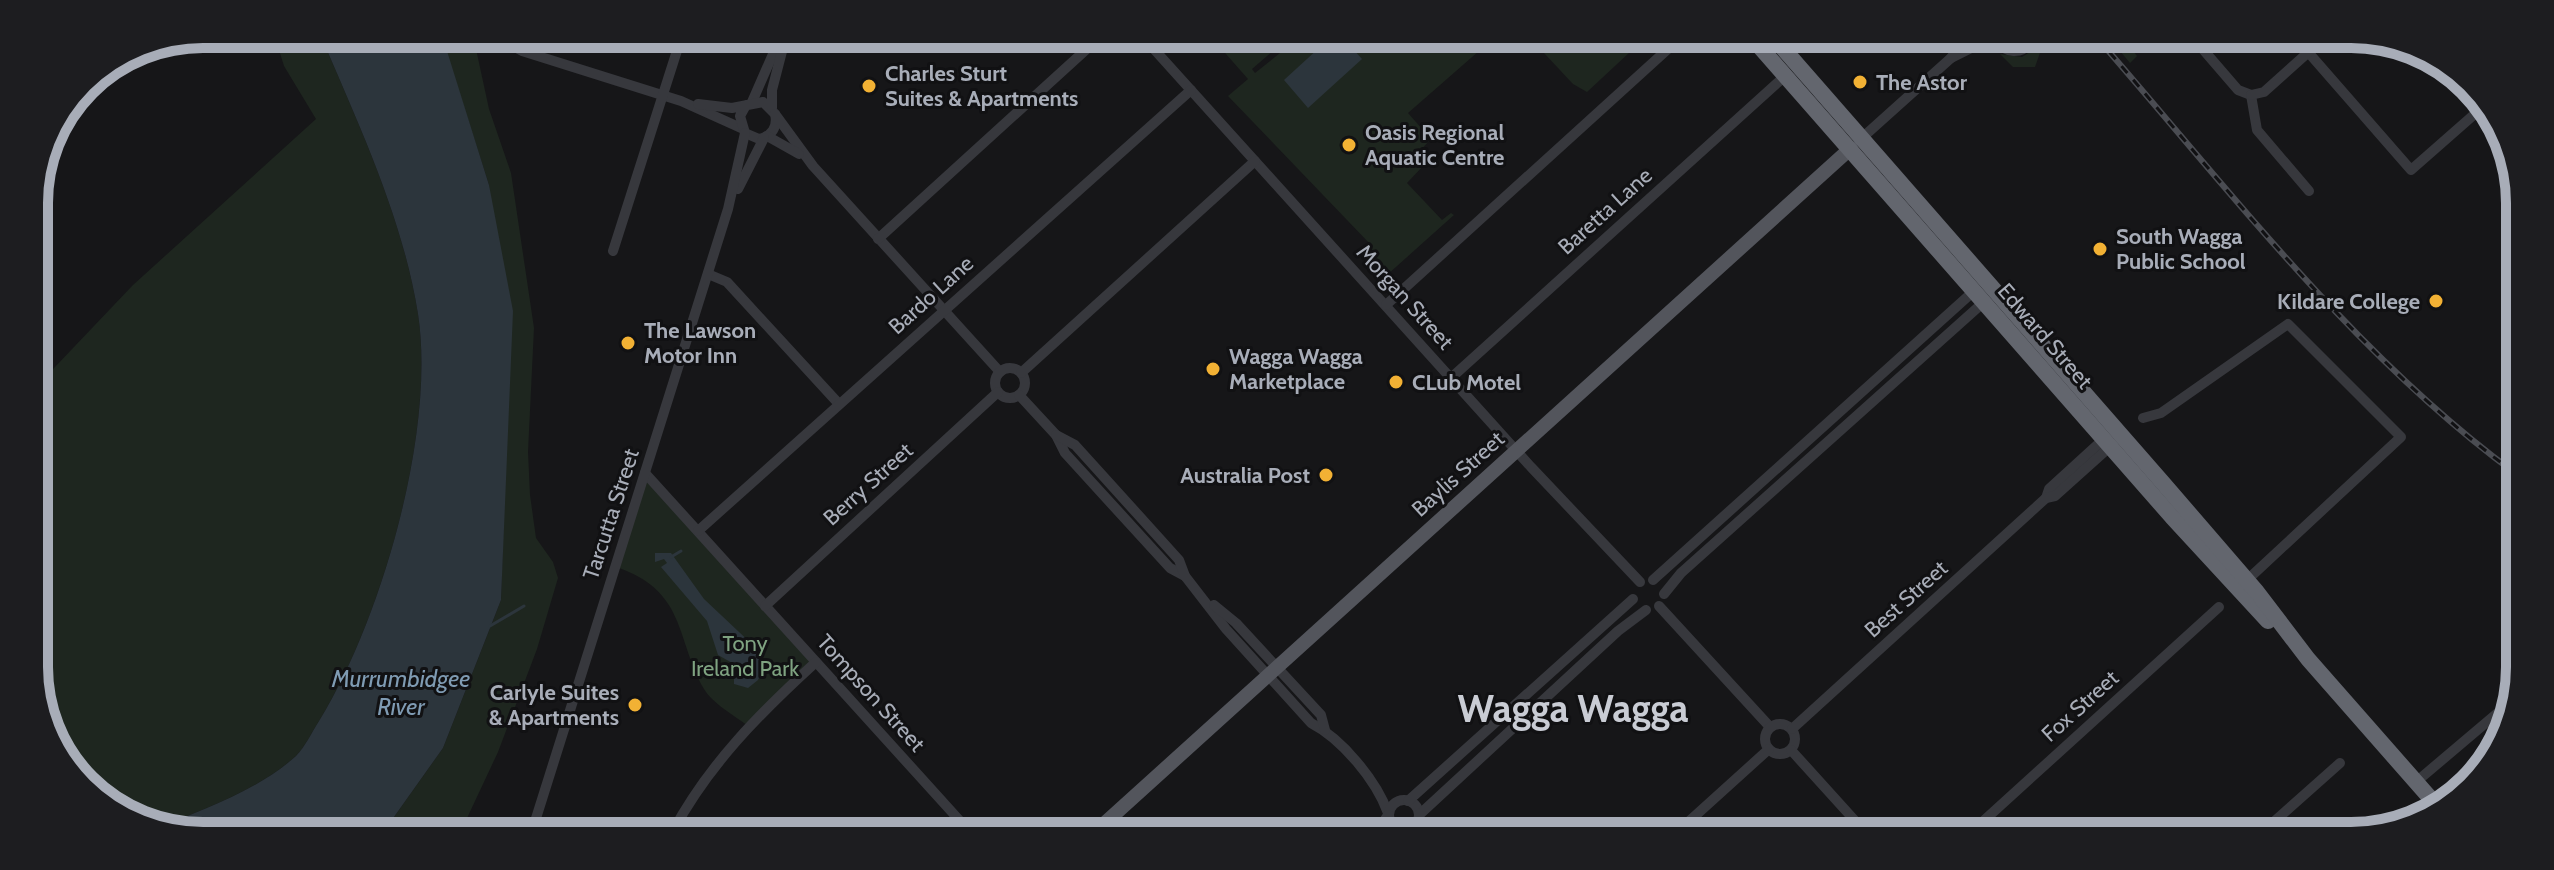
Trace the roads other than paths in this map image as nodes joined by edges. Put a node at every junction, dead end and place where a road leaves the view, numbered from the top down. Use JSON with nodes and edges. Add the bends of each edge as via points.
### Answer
{"nodes":[{"id":1,"x":519,"y":48,"type":"edge"},
{"id":2,"x":678,"y":48,"type":"edge"},
{"id":3,"x":778,"y":48,"type":"edge"},
{"id":4,"x":781,"y":48,"type":"edge"},
{"id":5,"x":1088,"y":48,"type":"edge"},
{"id":6,"x":1153,"y":48,"type":"edge"},
{"id":7,"x":1669,"y":48,"type":"edge"},
{"id":8,"x":1761,"y":48,"type":"edge"},
{"id":9,"x":1782,"y":48,"type":"edge"},
{"id":10,"x":1958,"y":48,"type":"edge"},
{"id":11,"x":1972,"y":48,"type":"edge"},
{"id":12,"x":2003,"y":48,"type":"edge"},
{"id":13,"x":2026,"y":48,"type":"edge"},
{"id":14,"x":2202,"y":48,"type":"edge"},
{"id":15,"x":2313,"y":48,"type":"edge"},
{"id":16,"x":2308,"y":52,"type":"junction"},
{"id":17,"x":1951,"y":58,"type":"junction"},
{"id":18,"x":1786,"y":75,"type":"junction"},
{"id":19,"x":1191,"y":90,"type":"junction"},
{"id":20,"x":662,"y":95,"type":"junction"},
{"id":21,"x":2251,"y":95,"type":"junction"},
{"id":22,"x":681,"y":101,"type":"junction"},
{"id":23,"x":749,"y":104,"type":"junction"},
{"id":24,"x":774,"y":111,"type":"junction"},
{"id":25,"x":2476,"y":113,"type":"edge"},
{"id":26,"x":743,"y":130,"type":"junction"},
{"id":27,"x":765,"y":137,"type":"junction"},
{"id":28,"x":1857,"y":142,"type":"junction"},
{"id":29,"x":1255,"y":161,"type":"junction"},
{"id":30,"x":813,"y":166,"type":"junction"},
{"id":31,"x":2309,"y":191,"type":"dead end"},
{"id":32,"x":728,"y":209,"type":"junction"},
{"id":33,"x":878,"y":239,"type":"junction"},
{"id":34,"x":613,"y":251,"type":"dead end"},
{"id":35,"x":708,"y":274,"type":"junction"},
{"id":36,"x":1980,"y":295,"type":"junction"},
{"id":37,"x":1386,"y":305,"type":"junction"},
{"id":38,"x":943,"y":310,"type":"junction"},
{"id":39,"x":1915,"y":343,"type":"junction"},
{"id":40,"x":1925,"y":354,"type":"junction"},
{"id":41,"x":1000,"y":372,"type":"junction"},
{"id":42,"x":1021,"y":373,"type":"junction"},
{"id":43,"x":1451,"y":378,"type":"junction"},
{"id":44,"x":1875,"y":379,"type":"junction"},
{"id":45,"x":1885,"y":391,"type":"junction"},
{"id":46,"x":998,"y":392,"type":"junction"},
{"id":47,"x":1019,"y":395,"type":"junction"},
{"id":48,"x":839,"y":404,"type":"junction"},
{"id":49,"x":2143,"y":418,"type":"dead end"},
{"id":50,"x":1830,"y":419,"type":"junction"},
{"id":51,"x":1840,"y":431,"type":"junction"},
{"id":52,"x":2114,"y":437,"type":"junction"},
{"id":53,"x":1517,"y":451,"type":"junction"},
{"id":54,"x":1790,"y":456,"type":"junction"},
{"id":55,"x":1800,"y":467,"type":"junction"},
{"id":56,"x":645,"y":473,"type":"junction"},
{"id":57,"x":1746,"y":498,"type":"junction"},
{"id":58,"x":1755,"y":507,"type":"junction"},
{"id":59,"x":698,"y":531,"type":"junction"},
{"id":60,"x":1710,"y":539,"type":"junction"},
{"id":61,"x":1653,"y":580,"type":"junction"},
{"id":62,"x":1640,"y":582,"type":"junction"},
{"id":63,"x":2242,"y":585,"type":"junction"},
{"id":64,"x":1664,"y":594,"type":"junction"},
{"id":65,"x":1633,"y":599,"type":"junction"},
{"id":66,"x":765,"y":606,"type":"junction"},
{"id":67,"x":1659,"y":606,"type":"junction"},
{"id":68,"x":2219,"y":607,"type":"dead end"},
{"id":69,"x":1646,"y":610,"type":"junction"},
{"id":70,"x":1578,"y":651,"type":"junction"},
{"id":71,"x":1586,"y":659,"type":"junction"},
{"id":72,"x":816,"y":662,"type":"junction"},
{"id":73,"x":1272,"y":671,"type":"junction"},
{"id":74,"x":1542,"y":683,"type":"junction"},
{"id":75,"x":1551,"y":692,"type":"junction"},
{"id":76,"x":2499,"y":714,"type":"edge"},
{"id":77,"x":2493,"y":719,"type":"junction"},
{"id":78,"x":1499,"y":722,"type":"junction"},
{"id":79,"x":2496,"y":722,"type":"edge"},
{"id":80,"x":1770,"y":727,"type":"junction"},
{"id":81,"x":1792,"y":729,"type":"junction"},
{"id":82,"x":1508,"y":731,"type":"junction"},
{"id":83,"x":1769,"y":749,"type":"junction"},
{"id":84,"x":1791,"y":750,"type":"junction"},
{"id":85,"x":1461,"y":755,"type":"junction"},
{"id":86,"x":2340,"y":763,"type":"dead end"},
{"id":87,"x":1470,"y":765,"type":"junction"},
{"id":88,"x":2416,"y":782,"type":"junction"},
{"id":89,"x":1373,"y":783,"type":"junction"},
{"id":90,"x":2431,"y":799,"type":"edge"},
{"id":91,"x":1406,"y":800,"type":"junction"},
{"id":92,"x":1388,"y":814,"type":"junction"},
{"id":93,"x":1418,"y":817,"type":"junction"},
{"id":94,"x":535,"y":822,"type":"edge"},
{"id":95,"x":678,"y":822,"type":"edge"},
{"id":96,"x":961,"y":822,"type":"edge"},
{"id":97,"x":1106,"y":822,"type":"edge"},
{"id":98,"x":1383,"y":822,"type":"edge"},
{"id":99,"x":1390,"y":822,"type":"edge"},
{"id":100,"x":1414,"y":822,"type":"edge"},
{"id":101,"x":1420,"y":822,"type":"edge"},
{"id":102,"x":1688,"y":822,"type":"edge"},
{"id":103,"x":1856,"y":822,"type":"edge"},
{"id":104,"x":1982,"y":822,"type":"edge"},
{"id":105,"x":2274,"y":822,"type":"edge"}],
"edges":[{"from":1,"to":20,"type":"street"},
{"from":2,"to":20,"type":"street"},
{"from":3,"to":23,"type":"street"},
{"from":4,"to":24,"type":"street","via":[[772,90]]},
{"from":5,"to":33,"type":"street"},
{"from":6,"to":19,"type":"street","name":"Morgan Street"},
{"from":7,"to":37,"type":"street"},
{"from":8,"to":18,"type":"highway","name":"Edward Street"},
{"from":9,"to":28,"type":"highway","name":"Edward Street"},
{"from":10,"to":17,"type":"street"},
{"from":11,"to":17,"type":"street"},
{"from":12,"to":13,"type":"street","via":[[2015,52]]},
{"from":14,"to":21,"type":"street","via":[[2238,90]]},
{"from":15,"to":16,"type":"street"},
{"from":16,"to":21,"type":"street","via":[[2264,92]]},
{"from":16,"to":25,"type":"street","via":[[2411,170]]},
{"from":17,"to":28,"type":"street"},
{"from":18,"to":28,"type":"highway","name":"Edward Street"},
{"from":18,"to":43,"type":"street","name":"Baretta Lane"},
{"from":19,"to":29,"type":"street","name":"Morgan Street"},
{"from":19,"to":38,"type":"street","name":"Bardo Lane"},
{"from":20,"to":22,"type":"street"},
{"from":20,"to":34,"type":"street"},
{"from":21,"to":31,"type":"street","via":[[2257,130]]},
{"from":22,"to":23,"type":"street","via":[[720,107]]},
{"from":22,"to":26,"type":"street"},
{"from":23,"to":24,"type":"street","via":[[763,102]]},
{"from":23,"to":26,"type":"street","via":[[740,116]]},
{"from":24,"to":27,"type":"street","via":[[774,129]]},
{"from":24,"to":30,"type":"street"},
{"from":26,"to":27,"type":"street"},
{"from":26,"to":32,"type":"street","name":"Tarcutta Street"},
{"from":27,"to":30,"type":"street"},
{"from":27,"to":32,"type":"street","name":"Tarcutta Street"},
{"from":28,"to":36,"type":"highway","name":"Edward Street"},
{"from":28,"to":52,"type":"highway","name":"Edward Street"},
{"from":28,"to":53,"type":"main road","name":"Baylis Street"},
{"from":29,"to":37,"type":"street","name":"Morgan Street"},
{"from":29,"to":42,"type":"street"},
{"from":30,"to":33,"type":"street"},
{"from":32,"to":35,"type":"street","name":"Tarcutta Street"},
{"from":33,"to":38,"type":"street"},
{"from":35,"to":48,"type":"street","via":[[727,282]]},
{"from":35,"to":56,"type":"street","name":"Tarcutta Street"},
{"from":36,"to":39,"type":"street"},
{"from":36,"to":40,"type":"street"},
{"from":36,"to":52,"type":"highway","name":"Edward Street"},
{"from":37,"to":43,"type":"street","name":"Morgan Street"},
{"from":38,"to":41,"type":"street"},
{"from":38,"to":48,"type":"street","name":"Bardo Lane"},
{"from":39,"to":40,"type":"street"},
{"from":39,"to":44,"type":"street"},
{"from":40,"to":45,"type":"street"},
{"from":41,"to":42,"type":"street","via":[[1009,368]]},
{"from":41,"to":46,"type":"street"},
{"from":42,"to":47,"type":"street","via":[[1024,387]]},
{"from":43,"to":53,"type":"street","name":"Morgan Street"},
{"from":44,"to":45,"type":"street"},
{"from":44,"to":50,"type":"street"},
{"from":45,"to":51,"type":"street"},
{"from":46,"to":47,"type":"street"},
{"from":46,"to":66,"type":"street","name":"Berry Street"},
{"from":47,"to":73,"type":"street","via":[[1170,568],[1185,576],[1226,629]]},
{"from":48,"to":59,"type":"street","name":"Bardo Lane"},
{"from":49,"to":63,"type":"street","via":[[2161,413],[2288,324],[2401,437]]},
{"from":50,"to":51,"type":"street"},
{"from":50,"to":54,"type":"street"},
{"from":51,"to":55,"type":"street"},
{"from":52,"to":63,"type":"highway","name":"Edward Street"},
{"from":52,"to":81,"type":"street","name":"Best Street","via":[[2055,496],[2046,498]]},
{"from":53,"to":62,"type":"street","name":"Morgan Street"},
{"from":53,"to":73,"type":"main road","name":"Baylis Street"},
{"from":54,"to":55,"type":"street"},
{"from":54,"to":57,"type":"street"},
{"from":55,"to":58,"type":"street"},
{"from":56,"to":59,"type":"street","name":"Tompson Street"},
{"from":56,"to":94,"type":"street","name":"Tarcutta Street"},
{"from":57,"to":58,"type":"street"},
{"from":57,"to":60,"type":"street"},
{"from":58,"to":60,"type":"street"},
{"from":59,"to":66,"type":"street","name":"Tompson Street"},
{"from":60,"to":61,"type":"street"},
{"from":60,"to":64,"type":"street"},
{"from":61,"to":62,"type":"street"},
{"from":61,"to":64,"type":"street"},
{"from":62,"to":65,"type":"street"},
{"from":63,"to":88,"type":"highway","name":"Edward Street"},
{"from":64,"to":67,"type":"street"},
{"from":65,"to":69,"type":"street"},
{"from":65,"to":70,"type":"street"},
{"from":66,"to":72,"type":"street","name":"Tompson Street"},
{"from":67,"to":69,"type":"street"},
{"from":67,"to":80,"type":"street"},
{"from":68,"to":104,"type":"street","name":"Fox Street"},
{"from":69,"to":71,"type":"street"},
{"from":70,"to":71,"type":"street"},
{"from":70,"to":74,"type":"street"},
{"from":71,"to":75,"type":"street"},
{"from":72,"to":95,"type":"street","via":[[748,726]]},
{"from":72,"to":96,"type":"street","name":"Tompson Street"},
{"from":73,"to":89,"type":"street","via":[[1311,723],[1325,730]]},
{"from":73,"to":97,"type":"main road","name":"Baylis Street"},
{"from":74,"to":75,"type":"street"},
{"from":74,"to":78,"type":"street"},
{"from":75,"to":82,"type":"street"},
{"from":76,"to":77,"type":"street"},
{"from":77,"to":79,"type":"street"},
{"from":77,"to":88,"type":"street"},
{"from":78,"to":82,"type":"street"},
{"from":78,"to":85,"type":"street"},
{"from":80,"to":81,"type":"street","via":[[1779,723]]},
{"from":80,"to":83,"type":"street","via":[[1765,735]]},
{"from":81,"to":84,"type":"street","via":[[1796,737]]},
{"from":82,"to":87,"type":"street"},
{"from":83,"to":84,"type":"street","via":[[1777,754]]},
{"from":83,"to":102,"type":"street"},
{"from":84,"to":103,"type":"street"},
{"from":85,"to":87,"type":"street"},
{"from":85,"to":91,"type":"street"},
{"from":86,"to":105,"type":"street"},
{"from":87,"to":93,"type":"street"},
{"from":88,"to":90,"type":"highway","name":"Edward Street"},
{"from":89,"to":91,"type":"street"},
{"from":89,"to":92,"type":"street"},
{"from":91,"to":92,"type":"street","via":[[1393,804]]},
{"from":91,"to":93,"type":"street","via":[[1415,804]]},
{"from":92,"to":98,"type":"street"},
{"from":92,"to":99,"type":"street"},
{"from":93,"to":100,"type":"street"},
{"from":93,"to":101,"type":"street"}]}
